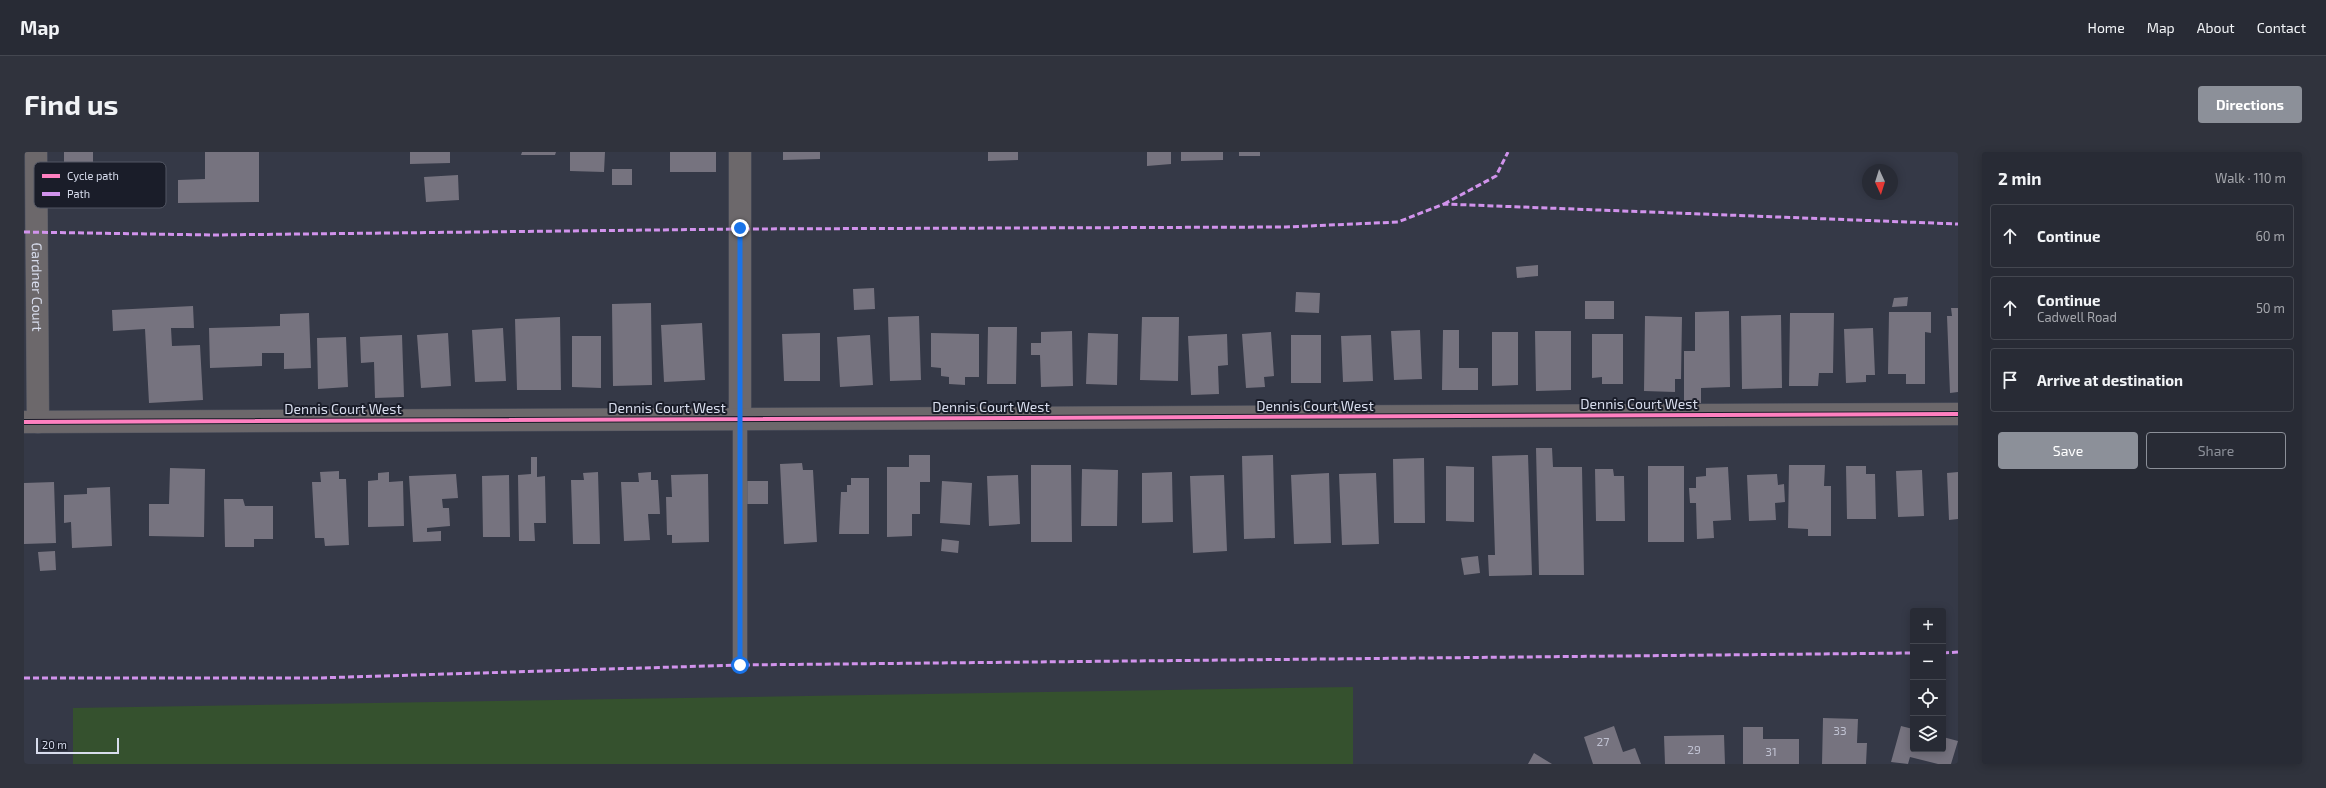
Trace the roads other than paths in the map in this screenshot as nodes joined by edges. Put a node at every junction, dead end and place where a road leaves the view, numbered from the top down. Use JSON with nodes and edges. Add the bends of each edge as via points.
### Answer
{"nodes":[{"id":1,"x":36,"y":152,"type":"edge"},
{"id":2,"x":740,"y":152,"type":"edge"},
{"id":3,"x":36,"y":162,"type":"edge"},
{"id":4,"x":35,"y":208,"type":"edge"},
{"id":5,"x":1958,"y":414,"type":"edge"},
{"id":6,"x":740,"y":419,"type":"junction"},
{"id":7,"x":31,"y":422,"type":"edge"},
{"id":8,"x":740,"y":665,"type":"dead end"}],
"edges":[{"from":1,"to":3,"type":"street","name":"Gardner Court"},
{"from":2,"to":6,"type":"street"},
{"from":4,"to":7,"type":"street","name":"Gardner Court"},
{"from":5,"to":6,"type":"street","name":"Dennis Court West"},
{"from":6,"to":7,"type":"street","name":"Dennis Court West"},
{"from":6,"to":8,"type":"lane"}]}
